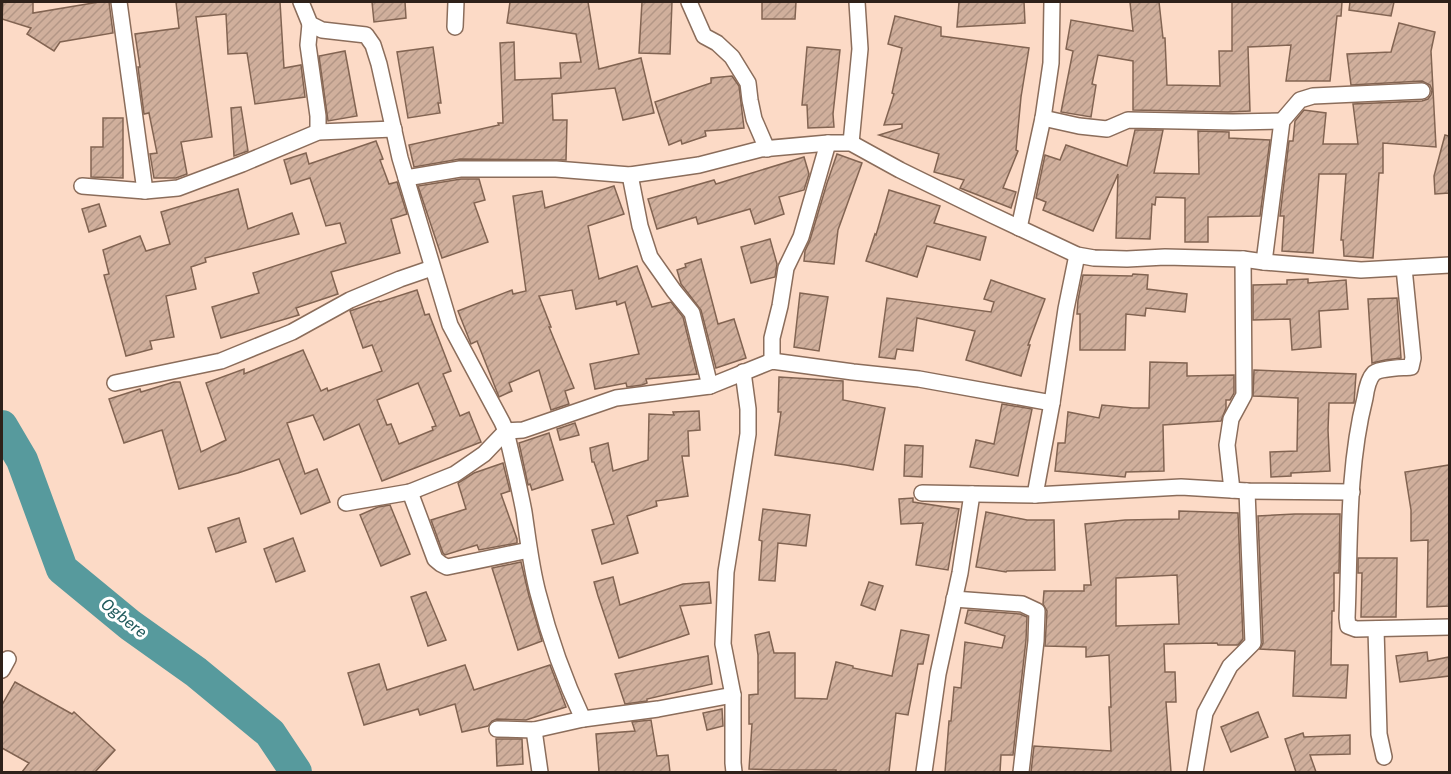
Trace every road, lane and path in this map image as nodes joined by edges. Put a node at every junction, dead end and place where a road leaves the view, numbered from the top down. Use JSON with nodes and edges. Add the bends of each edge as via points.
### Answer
{"nodes":[{"id":1,"x":119,"y":2,"type":"edge"},
{"id":2,"x":302,"y":2,"type":"edge"},
{"id":3,"x":456,"y":2,"type":"edge"},
{"id":4,"x":689,"y":2,"type":"edge"},
{"id":5,"x":857,"y":2,"type":"edge"},
{"id":6,"x":1052,"y":2,"type":"edge"},
{"id":7,"x":310,"y":24,"type":"junction"},
{"id":8,"x":455,"y":27,"type":"dead end"},
{"id":9,"x":1422,"y":91,"type":"dead end"},
{"id":10,"x":1043,"y":118,"type":"junction"},
{"id":11,"x":1282,"y":121,"type":"junction"},
{"id":12,"x":394,"y":129,"type":"junction"},
{"id":13,"x":318,"y":132,"type":"junction"},
{"id":14,"x":851,"y":143,"type":"junction"},
{"id":15,"x":828,"y":144,"type":"junction"},
{"id":16,"x":767,"y":149,"type":"junction"},
{"id":17,"x":630,"y":176,"type":"junction"},
{"id":18,"x":406,"y":178,"type":"junction"},
{"id":19,"x":82,"y":186,"type":"dead end"},
{"id":20,"x":146,"y":191,"type":"junction"},
{"id":21,"x":1018,"y":228,"type":"junction"},
{"id":22,"x":1077,"y":255,"type":"junction"},
{"id":23,"x":1243,"y":259,"type":"junction"},
{"id":24,"x":1264,"y":262,"type":"junction"},
{"id":25,"x":1449,"y":265,"type":"edge"},
{"id":26,"x":432,"y":268,"type":"junction"},
{"id":27,"x":1404,"y":268,"type":"junction"},
{"id":28,"x":772,"y":361,"type":"junction"},
{"id":29,"x":743,"y":372,"type":"junction"},
{"id":30,"x":115,"y":383,"type":"dead end"},
{"id":31,"x":710,"y":386,"type":"junction"},
{"id":32,"x":1052,"y":403,"type":"junction"},
{"id":33,"x":506,"y":431,"type":"junction"},
{"id":34,"x":1239,"y":491,"type":"junction"},
{"id":35,"x":410,"y":492,"type":"junction"},
{"id":36,"x":1352,"y":492,"type":"junction"},
{"id":37,"x":922,"y":494,"type":"dead end"},
{"id":38,"x":972,"y":494,"type":"junction"},
{"id":39,"x":1035,"y":495,"type":"junction"},
{"id":40,"x":346,"y":503,"type":"dead end"},
{"id":41,"x":529,"y":550,"type":"junction"},
{"id":42,"x":954,"y":599,"type":"junction"},
{"id":43,"x":1449,"y":627,"type":"edge"},
{"id":44,"x":1376,"y":629,"type":"junction"},
{"id":45,"x":733,"y":695,"type":"junction"},
{"id":46,"x":583,"y":719,"type":"junction"},
{"id":47,"x":497,"y":729,"type":"dead end"},
{"id":48,"x":534,"y":730,"type":"junction"},
{"id":49,"x":1384,"y":757,"type":"dead end"},
{"id":50,"x":540,"y":772,"type":"edge"},
{"id":51,"x":734,"y":772,"type":"edge"},
{"id":52,"x":924,"y":772,"type":"edge"},
{"id":53,"x":1022,"y":772,"type":"edge"},
{"id":54,"x":1195,"y":772,"type":"edge"}],
"edges":[{"from":1,"to":20,"type":"street"},
{"from":2,"to":7,"type":"street"},
{"from":3,"to":8,"type":"street"},
{"from":4,"to":16,"type":"street","via":[[704,36],[732,57],[748,83],[754,119]]},
{"from":5,"to":14,"type":"street","via":[[860,49]]},
{"from":6,"to":10,"type":"street","via":[[1051,63]]},
{"from":7,"to":12,"type":"street","via":[[322,30],[366,35],[380,64]]},
{"from":7,"to":13,"type":"street","via":[[308,45]]},
{"from":9,"to":11,"type":"street","via":[[1313,96],[1300,100]]},
{"from":10,"to":11,"type":"street","via":[[1107,129],[1128,120]]},
{"from":10,"to":21,"type":"street"},
{"from":11,"to":24,"type":"street"},
{"from":12,"to":13,"type":"street"},
{"from":12,"to":18,"type":"street"},
{"from":13,"to":20,"type":"street","via":[[178,188]]},
{"from":14,"to":15,"type":"street"},
{"from":14,"to":21,"type":"street"},
{"from":15,"to":16,"type":"street"},
{"from":15,"to":28,"type":"street","via":[[801,237],[786,268],[772,338]]},
{"from":16,"to":17,"type":"street"},
{"from":17,"to":18,"type":"street","via":[[556,168],[460,169]]},
{"from":17,"to":31,"type":"street","via":[[650,257],[692,313]]},
{"from":18,"to":26,"type":"street"},
{"from":19,"to":20,"type":"street"},
{"from":21,"to":22,"type":"street"},
{"from":22,"to":23,"type":"street"},
{"from":22,"to":32,"type":"street"},
{"from":23,"to":24,"type":"street"},
{"from":23,"to":34,"type":"street","via":[[1244,395],[1231,419],[1227,445]]},
{"from":24,"to":27,"type":"street","via":[[1361,270]]},
{"from":25,"to":27,"type":"street"},
{"from":26,"to":30,"type":"street","via":[[350,300],[292,332],[220,361]]},
{"from":26,"to":33,"type":"street","via":[[450,325]]},
{"from":27,"to":36,"type":"street","via":[[1411,368],[1382,370],[1374,373],[1368,383],[1358,424]]},
{"from":28,"to":29,"type":"street"},
{"from":28,"to":32,"type":"street","via":[[919,378]]},
{"from":29,"to":31,"type":"street"},
{"from":29,"to":45,"type":"street","via":[[748,434],[726,572],[723,644]]},
{"from":31,"to":33,"type":"street","via":[[616,398],[524,430]]},
{"from":32,"to":39,"type":"street"},
{"from":33,"to":35,"type":"street","via":[[455,474]]},
{"from":33,"to":41,"type":"street"},
{"from":34,"to":36,"type":"street"},
{"from":34,"to":39,"type":"street","via":[[1181,487]]},
{"from":34,"to":54,"type":"street","via":[[1253,643],[1230,666],[1205,713]]},
{"from":35,"to":40,"type":"street"},
{"from":35,"to":41,"type":"street","via":[[435,558],[447,567]]},
{"from":36,"to":44,"type":"street","via":[[1348,626]]},
{"from":37,"to":38,"type":"street"},
{"from":38,"to":39,"type":"street"},
{"from":38,"to":42,"type":"street"},
{"from":41,"to":46,"type":"street","via":[[549,631]]},
{"from":42,"to":52,"type":"street"},
{"from":42,"to":53,"type":"street","via":[[1022,604],[1037,611]]},
{"from":43,"to":44,"type":"street"},
{"from":44,"to":49,"type":"street","via":[[1379,734]]},
{"from":45,"to":46,"type":"street"},
{"from":45,"to":51,"type":"street"},
{"from":46,"to":48,"type":"street"},
{"from":47,"to":48,"type":"street"},
{"from":48,"to":50,"type":"street"}]}
